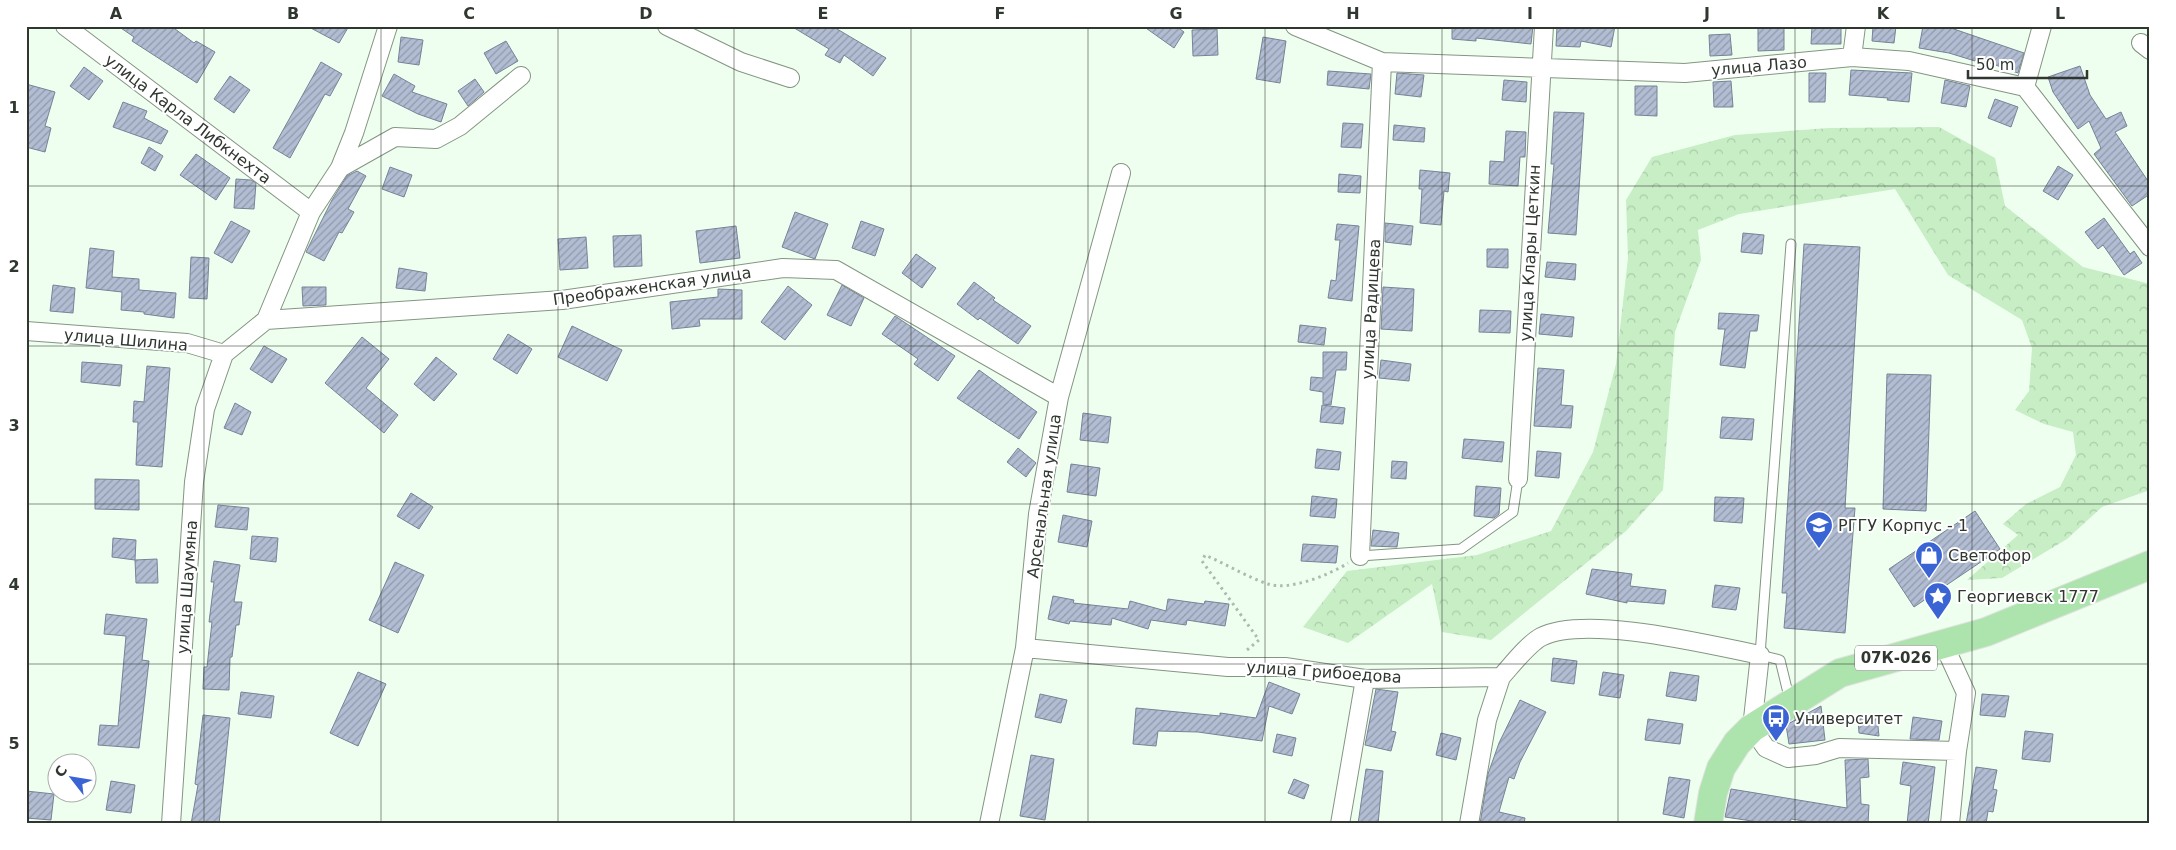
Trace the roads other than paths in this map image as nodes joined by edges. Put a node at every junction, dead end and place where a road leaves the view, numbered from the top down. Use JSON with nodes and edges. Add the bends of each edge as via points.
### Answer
{"nodes":[{"id":1,"x":65,"y":26,"type":"edge"},
{"id":2,"x":388,"y":26,"type":"edge"},
{"id":3,"x":667,"y":26,"type":"edge"},
{"id":4,"x":1295,"y":26,"type":"edge"},
{"id":5,"x":1544,"y":26,"type":"edge"},
{"id":6,"x":1856,"y":26,"type":"edge"},
{"id":7,"x":2042,"y":26,"type":"edge"},
{"id":8,"x":1852,"y":57,"type":"junction"},
{"id":9,"x":1382,"y":62,"type":"junction"},
{"id":10,"x":1540,"y":69,"type":"junction"},
{"id":11,"x":521,"y":76,"type":"dead end"},
{"id":12,"x":790,"y":78,"type":"dead end"},
{"id":13,"x":2025,"y":87,"type":"junction"},
{"id":14,"x":340,"y":168,"type":"junction"},
{"id":15,"x":1121,"y":173,"type":"dead end"},
{"id":16,"x":311,"y":212,"type":"junction"},
{"id":17,"x":1791,"y":244,"type":"dead end"},
{"id":18,"x":2150,"y":246,"type":"edge"},
{"id":19,"x":266,"y":320,"type":"junction"},
{"id":20,"x":26,"y":331,"type":"edge"},
{"id":21,"x":224,"y":354,"type":"junction"},
{"id":22,"x":1059,"y":398,"type":"junction"},
{"id":23,"x":1518,"y":479,"type":"joint"},
{"id":24,"x":1360,"y":556,"type":"joint"},
{"id":25,"x":2150,"y":565,"type":"edge"},
{"id":26,"x":1944,"y":645,"type":"junction"},
{"id":27,"x":1025,"y":648,"type":"junction"},
{"id":28,"x":1760,"y":655,"type":"junction"},
{"id":29,"x":1500,"y":677,"type":"junction"},
{"id":30,"x":1365,"y":679,"type":"junction"},
{"id":31,"x":1790,"y":703,"type":"junction"},
{"id":32,"x":1752,"y":728,"type":"junction"},
{"id":33,"x":1957,"y":751,"type":"junction"},
{"id":34,"x":171,"y":824,"type":"edge"},
{"id":35,"x":990,"y":824,"type":"edge"},
{"id":36,"x":1340,"y":824,"type":"edge"},
{"id":37,"x":1469,"y":824,"type":"edge"},
{"id":38,"x":1708,"y":824,"type":"edge"},
{"id":39,"x":1950,"y":824,"type":"edge"}],
"edges":[{"from":1,"to":16,"type":"street","name":"улица Карла Либкнехта"},
{"from":2,"to":14,"type":"street"},
{"from":3,"to":12,"type":"street","via":[[741,62]]},
{"from":4,"to":9,"type":"street","name":"улица Лазо"},
{"from":5,"to":10,"type":"street","name":"улица Клары Цеткин"},
{"from":6,"to":8,"type":"street"},
{"from":7,"to":13,"type":"street"},
{"from":8,"to":10,"type":"street","name":"улица Лазо","via":[[1685,73]]},
{"from":8,"to":13,"type":"street","name":"улица Лазо","via":[[1909,61]]},
{"from":9,"to":10,"type":"street","name":"улица Лазо"},
{"from":9,"to":24,"type":"street","name":"улица Радищева"},
{"from":10,"to":23,"type":"street","name":"улица Клары Цеткин"},
{"from":11,"to":14,"type":"street","via":[[460,126],[436,140],[395,137]]},
{"from":13,"to":18,"type":"street"},
{"from":14,"to":16,"type":"street"},
{"from":15,"to":22,"type":"street","name":"Арсенальная улица"},
{"from":16,"to":19,"type":"street"},
{"from":17,"to":28,"type":"lane"},
{"from":19,"to":21,"type":"street"},
{"from":19,"to":22,"type":"street","name":"Преображенская улица","via":[[562,300],[783,268],[836,270]]},
{"from":20,"to":21,"type":"street","name":"улица Шилина","via":[[187,343]]},
{"from":21,"to":34,"type":"street","name":"улица Шаумяна","via":[[206,409],[194,482]]},
{"from":22,"to":27,"type":"street","name":"Арсенальная улица","via":[[1038,514]]},
{"from":23,"to":24,"type":"lane","via":[[1513,512],[1461,549]]},
{"from":25,"to":26,"type":"main road","number":"07К-026","via":[[1986,632]]},
{"from":26,"to":31,"type":"main road","number":"07К-026","via":[[1840,673]]},
{"from":26,"to":33,"type":"street","via":[[1966,693]]},
{"from":27,"to":30,"type":"street","name":"улица Грибоедова","via":[[1228,667],[1285,667]]},
{"from":27,"to":35,"type":"street","name":"Арсенальная улица"},
{"from":28,"to":29,"type":"street","via":[[1660,635],[1560,629],[1539,637]]},
{"from":28,"to":31,"type":"lane","via":[[1780,660]]},
{"from":28,"to":32,"type":"street"},
{"from":29,"to":30,"type":"street","name":"улица Грибоедова"},
{"from":29,"to":37,"type":"street","via":[[1487,720]]},
{"from":30,"to":36,"type":"street"},
{"from":31,"to":32,"type":"main road","number":"07К-026"},
{"from":32,"to":33,"type":"street","via":[[1766,748],[1788,758],[1839,748]]},
{"from":32,"to":38,"type":"main road","number":"07К-026","via":[[1737,743],[1721,768]]},
{"from":33,"to":39,"type":"street"}]}
